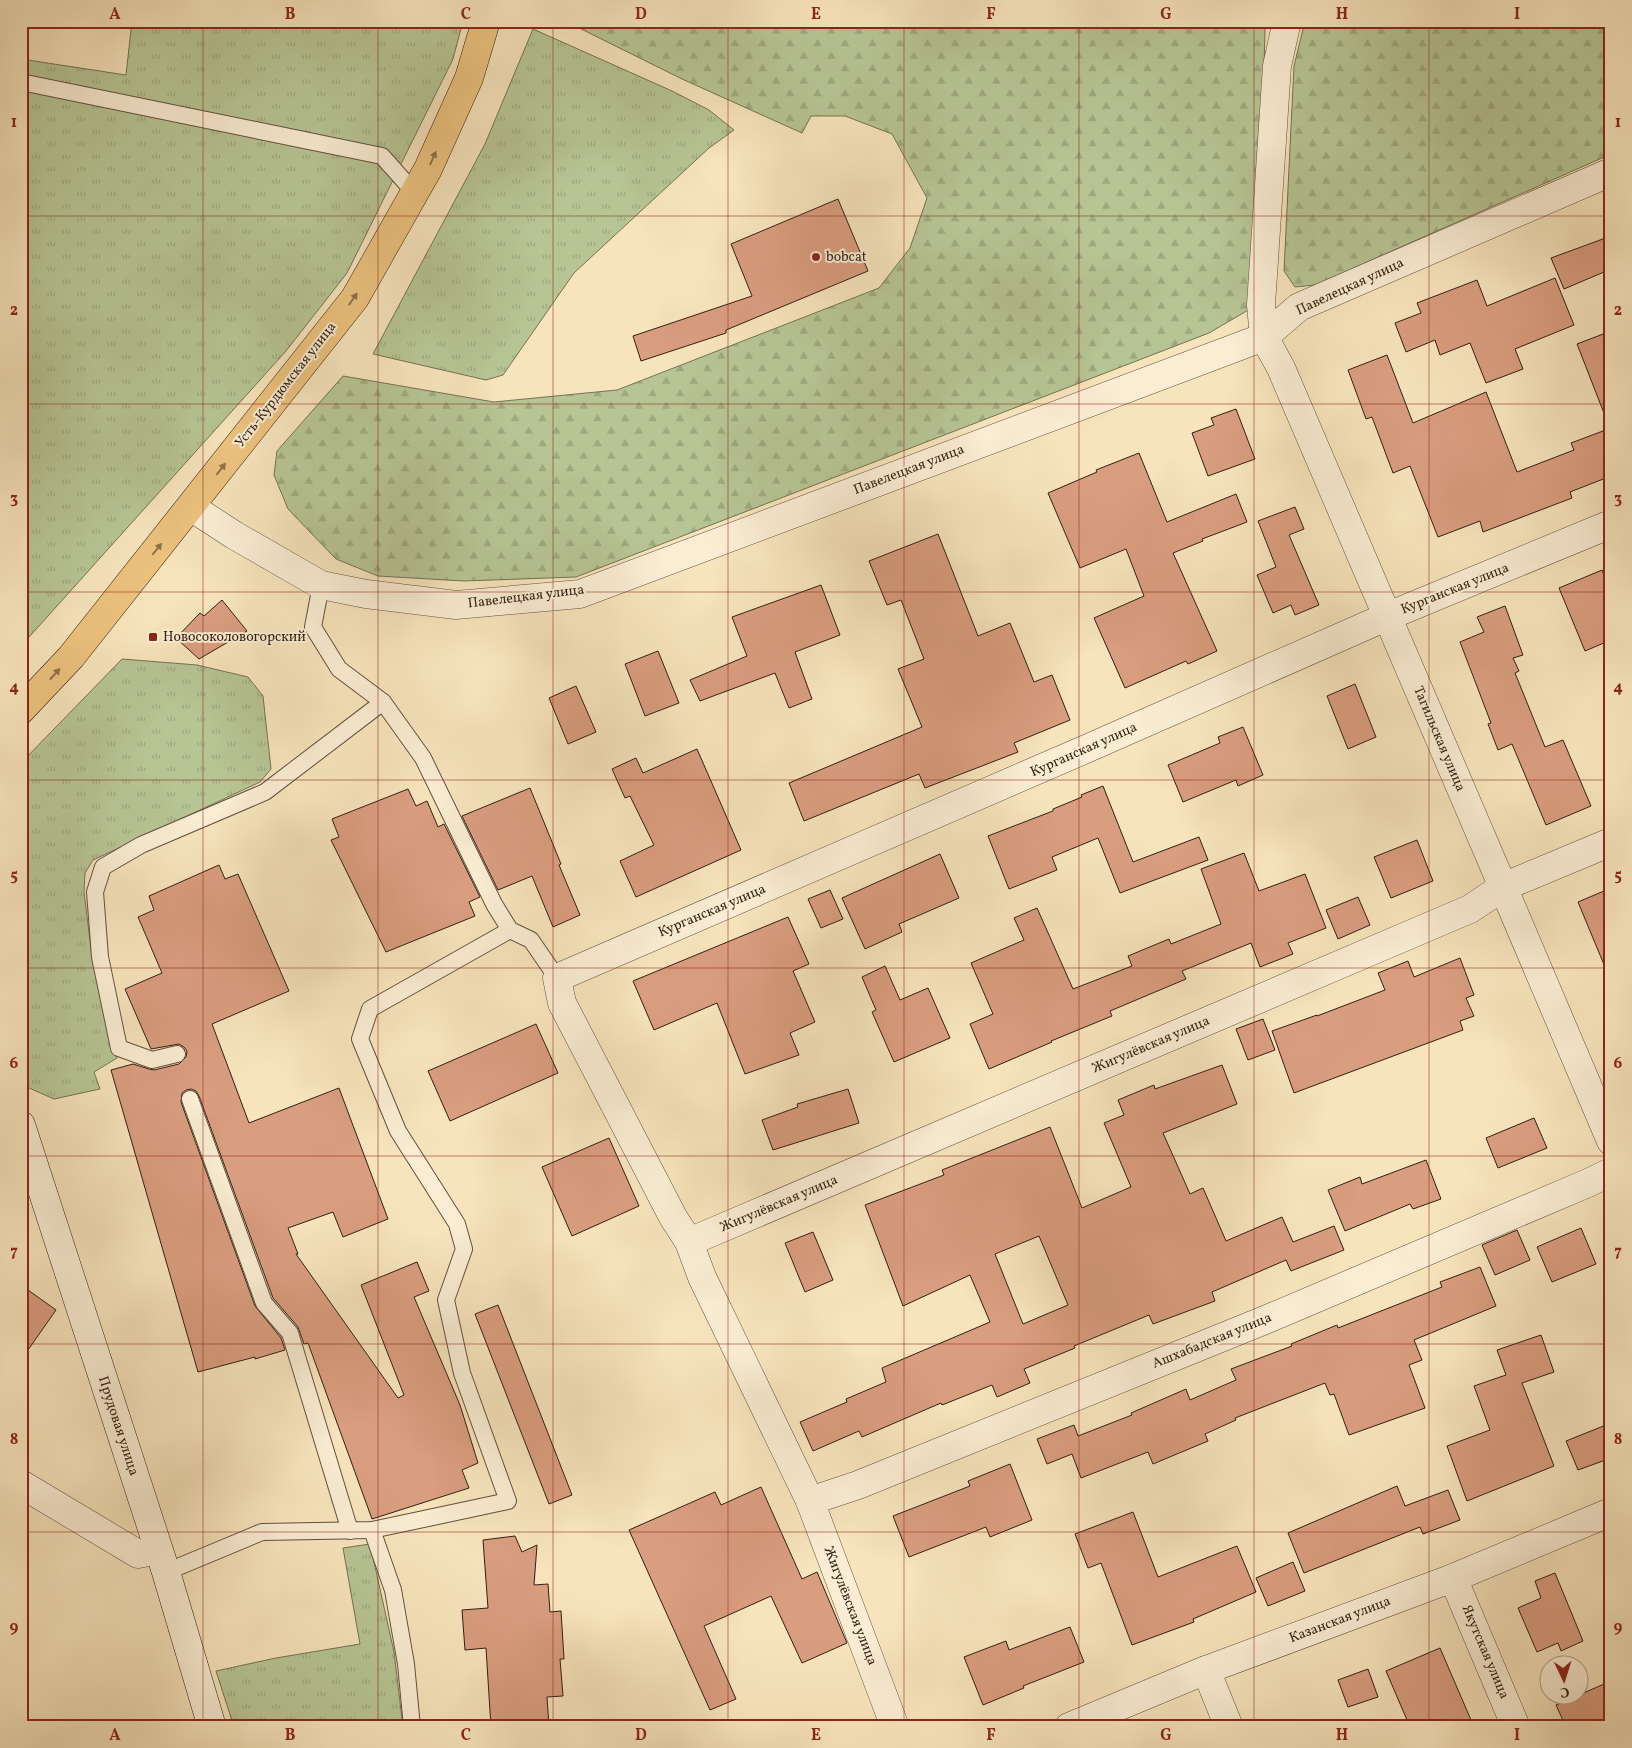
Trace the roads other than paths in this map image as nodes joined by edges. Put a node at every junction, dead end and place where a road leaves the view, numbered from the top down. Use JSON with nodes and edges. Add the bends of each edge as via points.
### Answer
{"nodes":[{"id":1,"x":486,"y":21,"type":"edge"},
{"id":2,"x":1287,"y":21,"type":"edge"},
{"id":3,"x":21,"y":82,"type":"edge"},
{"id":4,"x":1611,"y":172,"type":"edge"},
{"id":5,"x":414,"y":192,"type":"junction"},
{"id":6,"x":1264,"y":337,"type":"junction"},
{"id":7,"x":191,"y":507,"type":"junction"},
{"id":8,"x":1611,"y":524,"type":"edge"},
{"id":9,"x":321,"y":585,"type":"junction"},
{"id":10,"x":1386,"y":617,"type":"junction"},
{"id":11,"x":383,"y":702,"type":"junction"},
{"id":12,"x":21,"y":710,"type":"edge"},
{"id":13,"x":1611,"y":842,"type":"edge"},
{"id":14,"x":1503,"y":887,"type":"junction"},
{"id":15,"x":510,"y":930,"type":"junction"},
{"id":16,"x":557,"y":978,"type":"junction"},
{"id":17,"x":177,"y":1054,"type":"dead end"},
{"id":18,"x":190,"y":1099,"type":"dead end"},
{"id":19,"x":21,"y":1125,"type":"edge"},
{"id":20,"x":1611,"y":1141,"type":"edge"},
{"id":21,"x":1611,"y":1172,"type":"edge"},
{"id":22,"x":689,"y":1242,"type":"junction"},
{"id":23,"x":21,"y":1484,"type":"edge"},
{"id":24,"x":810,"y":1501,"type":"junction"},
{"id":25,"x":1611,"y":1512,"type":"edge"},
{"id":26,"x":372,"y":1530,"type":"junction"},
{"id":27,"x":350,"y":1531,"type":"junction"},
{"id":28,"x":162,"y":1561,"type":"junction"},
{"id":29,"x":1453,"y":1578,"type":"junction"},
{"id":30,"x":1206,"y":1670,"type":"junction"},
{"id":31,"x":212,"y":1727,"type":"edge"},
{"id":32,"x":412,"y":1727,"type":"edge"},
{"id":33,"x":895,"y":1727,"type":"edge"},
{"id":34,"x":1069,"y":1727,"type":"edge"},
{"id":35,"x":1229,"y":1727,"type":"edge"},
{"id":36,"x":1516,"y":1727,"type":"edge"}],
"edges":[{"from":5,"to":1,"type":"main road","name":"Усть-Курдюмская улица","one_way":true,"via":[[428,169],[469,78]]},
{"from":2,"to":6,"type":"street","via":[[1277,66],[1261,305]]},
{"from":3,"to":5,"type":"lane","via":[[382,156]]},
{"from":4,"to":6,"type":"street","name":"Павелецкая улица","via":[[1299,307]]},
{"from":7,"to":5,"type":"main road","name":"Усть-Курдюмская улица","one_way":true,"via":[[355,298]]},
{"from":6,"to":9,"type":"street","name":"Павелецкая улица","via":[[580,594],[456,605]]},
{"from":6,"to":10,"type":"street","name":"Тагильская улица"},
{"from":7,"to":9,"type":"street","name":"Павелецкая улица"},
{"from":12,"to":7,"type":"main road","name":"Усть-Курдюмская улица","one_way":true,"via":[[70,657]]},
{"from":8,"to":10,"type":"street","name":"Курганская улица"},
{"from":9,"to":11,"type":"lane","via":[[313,627],[339,669]]},
{"from":10,"to":14,"type":"street","name":"Тагильская улица"},
{"from":10,"to":16,"type":"street","name":"Курганская улица"},
{"from":11,"to":15,"type":"lane","via":[[423,758],[494,904]]},
{"from":11,"to":17,"type":"lane","via":[[265,792],[141,845],[103,867],[94,892],[100,957],[119,1048],[152,1060]]},
{"from":13,"to":14,"type":"street","name":"Жигулёвская улица"},
{"from":14,"to":20,"type":"street","name":"Тагильская улица"},
{"from":14,"to":22,"type":"street","name":"Жигулёвская улица","via":[[1470,909]]},
{"from":15,"to":16,"type":"lane","via":[[532,940]]},
{"from":15,"to":26,"type":"lane","via":[[370,1009],[360,1039],[398,1131],[457,1224],[464,1249],[446,1300],[462,1373],[508,1501]]},
{"from":16,"to":22,"type":"street","name":"Жигулёвская улица","via":[[562,1003]]},
{"from":18,"to":27,"type":"lane","via":[[264,1302],[290,1334]]},
{"from":19,"to":28,"type":"street","name":"Прудовая улица"},
{"from":21,"to":24,"type":"street","name":"Ашхабадская улица","via":[[1265,1320],[858,1485]]},
{"from":22,"to":24,"type":"street","name":"Жигулёвская улица","via":[[702,1277]]},
{"from":23,"to":28,"type":"street","via":[[138,1554]]},
{"from":24,"to":33,"type":"street","name":"Жигулёвская улица"},
{"from":25,"to":29,"type":"street","name":"Казанская улица"},
{"from":26,"to":27,"type":"lane"},
{"from":26,"to":32,"type":"lane","via":[[393,1590],[406,1664]]},
{"from":27,"to":28,"type":"lane","via":[[262,1532]]},
{"from":28,"to":31,"type":"street","name":"Прудовая улица"},
{"from":29,"to":30,"type":"street","name":"Казанская улица"},
{"from":29,"to":36,"type":"street","name":"Якутская улица"},
{"from":30,"to":34,"type":"street","name":"Казанская улица"},
{"from":30,"to":35,"type":"street"}]}
